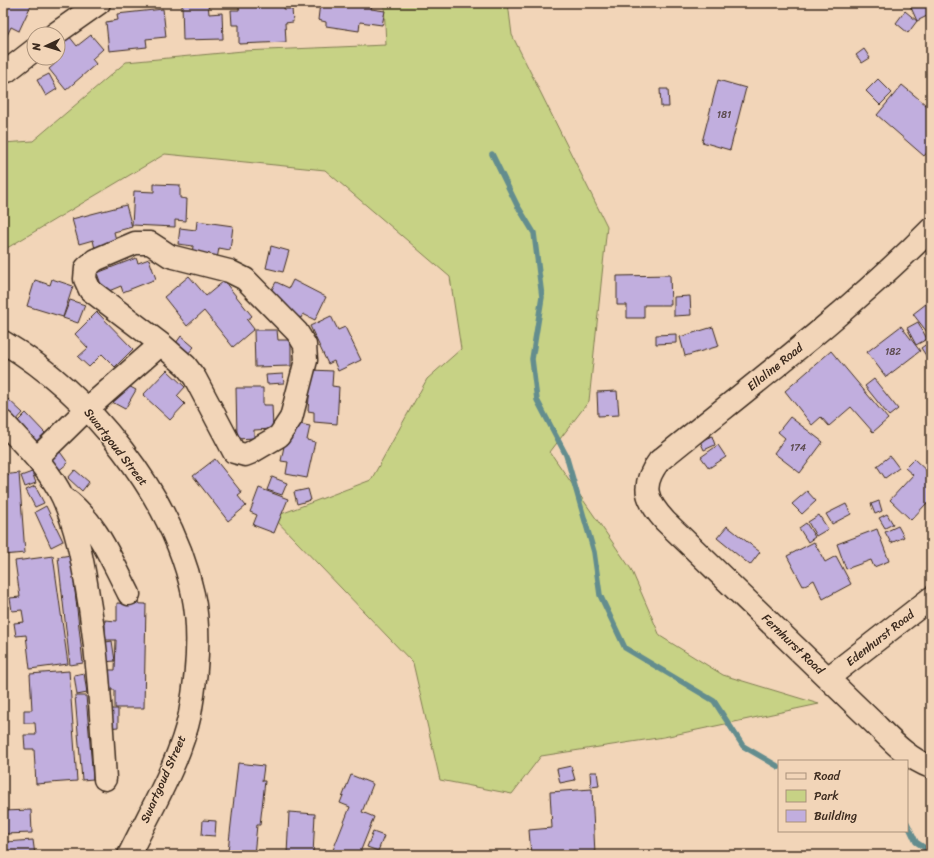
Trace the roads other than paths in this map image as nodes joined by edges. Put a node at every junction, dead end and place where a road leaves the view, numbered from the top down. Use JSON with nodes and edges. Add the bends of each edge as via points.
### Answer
{"nodes":[{"id":1,"x":98,"y":3,"type":"edge"},
{"id":2,"x":66,"y":26,"type":"edge"},
{"id":3,"x":26,"y":56,"type":"edge"},
{"id":4,"x":3,"y":72,"type":"edge"},
{"id":5,"x":931,"y":229,"type":"edge"},
{"id":6,"x":3,"y":342,"type":"edge"},
{"id":7,"x":161,"y":344,"type":"junction"},
{"id":8,"x":87,"y":409,"type":"junction"},
{"id":9,"x":3,"y":422,"type":"edge"},
{"id":10,"x":37,"y":458,"type":"junction"},
{"id":11,"x":63,"y":497,"type":"junction"},
{"id":12,"x":659,"y":514,"type":"joint"},
{"id":13,"x":129,"y":594,"type":"dead end"},
{"id":14,"x":931,"y":598,"type":"edge"},
{"id":15,"x":828,"y":678,"type":"junction"},
{"id":16,"x":931,"y":767,"type":"edge"},
{"id":17,"x":105,"y":779,"type":"dead end"},
{"id":18,"x":129,"y":855,"type":"edge"}],
"edges":[{"from":1,"to":2,"type":"street"},
{"from":3,"to":4,"type":"street"},
{"from":5,"to":12,"type":"street","name":"Ellaline Road","via":[[840,314],[659,462],[647,485],[649,502]]},
{"from":6,"to":8,"type":"street","name":"Swartgoud Street","via":[[43,369]]},
{"from":7,"to":7,"type":"street","via":[[186,366],[195,378],[234,452],[245,455],[279,436],[291,418],[306,360],[305,345],[297,332],[245,279],[229,271],[170,256],[150,243],[135,243],[95,260],[86,268],[85,279],[90,290]]},
{"from":7,"to":8,"type":"street"},
{"from":8,"to":10,"type":"street"},
{"from":8,"to":18,"type":"street","name":"Swartgoud Street","via":[[131,462],[172,528],[193,595],[197,630],[190,715],[183,740]]},
{"from":9,"to":10,"type":"street"},
{"from":10,"to":11,"type":"street"},
{"from":11,"to":13,"type":"street","via":[[77,506],[90,521]]},
{"from":11,"to":17,"type":"street","via":[[80,548],[92,616],[99,672]]},
{"from":12,"to":15,"type":"street","name":"Fernhurst Road"},
{"from":14,"to":15,"type":"street","name":"Edenhurst Road"},
{"from":15,"to":16,"type":"street","name":"Fernhurst Road","via":[[909,756]]}]}
